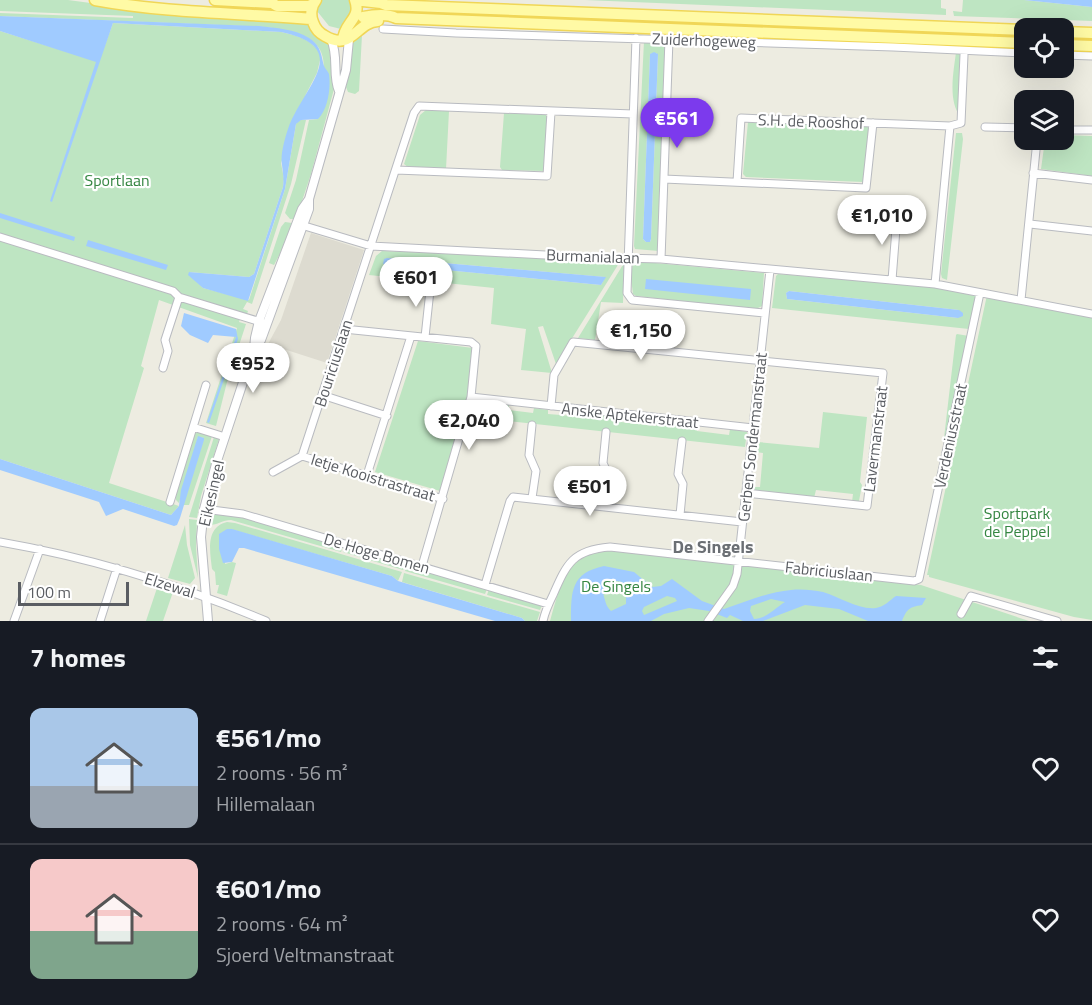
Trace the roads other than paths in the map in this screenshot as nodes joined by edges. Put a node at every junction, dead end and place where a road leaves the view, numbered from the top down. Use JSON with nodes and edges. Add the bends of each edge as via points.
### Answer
{"nodes":[{"id":1,"x":95,"y":0,"type":"edge"},
{"id":2,"x":215,"y":0,"type":"edge"},
{"id":3,"x":262,"y":2,"type":"edge"},
{"id":4,"x":312,"y":7,"type":"edge"},
{"id":5,"x":362,"y":8,"type":"edge"},
{"id":6,"x":383,"y":29,"type":"dead end"},
{"id":7,"x":1014,"y":30,"type":"edge"},
{"id":8,"x":1074,"y":32,"type":"edge"},
{"id":9,"x":1092,"y":33,"type":"edge"},
{"id":10,"x":347,"y":36,"type":"junction"},
{"id":11,"x":636,"y":38,"type":"junction"},
{"id":12,"x":331,"y":39,"type":"junction"},
{"id":13,"x":669,"y":39,"type":"junction"},
{"id":14,"x":1014,"y":43,"type":"edge"},
{"id":15,"x":1074,"y":45,"type":"edge"},
{"id":16,"x":1092,"y":46,"type":"edge"},
{"id":17,"x":1014,"y":52,"type":"edge"},
{"id":18,"x":964,"y":55,"type":"dead end"},
{"id":19,"x":1074,"y":55,"type":"edge"},
{"id":20,"x":1092,"y":56,"type":"edge"},
{"id":21,"x":339,"y":91,"type":"junction"},
{"id":22,"x":551,"y":112,"type":"junction"},
{"id":23,"x":633,"y":114,"type":"junction"},
{"id":24,"x":873,"y":123,"type":"junction"},
{"id":25,"x":950,"y":126,"type":"junction"},
{"id":26,"x":985,"y":127,"type":"dead end"},
{"id":27,"x":1014,"y":128,"type":"edge"},
{"id":28,"x":1074,"y":130,"type":"edge"},
{"id":29,"x":1092,"y":130,"type":"edge"},
{"id":30,"x":1036,"y":150,"type":"edge"},
{"id":31,"x":396,"y":170,"type":"junction"},
{"id":32,"x":1033,"y":173,"type":"junction"},
{"id":33,"x":664,"y":179,"type":"junction"},
{"id":34,"x":1092,"y":180,"type":"edge"},
{"id":35,"x":737,"y":182,"type":"junction"},
{"id":36,"x":870,"y":214,"type":"dead end"},
{"id":37,"x":299,"y":224,"type":"junction"},
{"id":38,"x":1030,"y":225,"type":"junction"},
{"id":39,"x":1092,"y":231,"type":"edge"},
{"id":40,"x":0,"y":237,"type":"edge"},
{"id":41,"x":371,"y":246,"type":"junction"},
{"id":42,"x":628,"y":258,"type":"junction"},
{"id":43,"x":661,"y":259,"type":"junction"},
{"id":44,"x":770,"y":270,"type":"junction"},
{"id":45,"x":892,"y":280,"type":"junction"},
{"id":46,"x":431,"y":281,"type":"dead end"},
{"id":47,"x":935,"y":284,"type":"junction"},
{"id":48,"x":980,"y":293,"type":"junction"},
{"id":49,"x":179,"y":297,"type":"junction"},
{"id":50,"x":1021,"y":300,"type":"junction"},
{"id":51,"x":765,"y":313,"type":"junction"},
{"id":52,"x":1092,"y":314,"type":"edge"},
{"id":53,"x":263,"y":323,"type":"junction"},
{"id":54,"x":344,"y":329,"type":"junction"},
{"id":55,"x":411,"y":336,"type":"junction"},
{"id":56,"x":425,"y":337,"type":"junction"},
{"id":57,"x":760,"y":362,"type":"junction"},
{"id":58,"x":163,"y":368,"type":"dead end"},
{"id":59,"x":206,"y":385,"type":"dead end"},
{"id":60,"x":322,"y":395,"type":"junction"},
{"id":61,"x":471,"y":397,"type":"junction"},
{"id":62,"x":551,"y":406,"type":"junction"},
{"id":63,"x":387,"y":416,"type":"junction"},
{"id":64,"x":532,"y":425,"type":"dead end"},
{"id":65,"x":193,"y":427,"type":"junction"},
{"id":66,"x":753,"y":428,"type":"junction"},
{"id":67,"x":606,"y":432,"type":"dead end"},
{"id":68,"x":225,"y":437,"type":"junction"},
{"id":69,"x":682,"y":441,"type":"dead end"},
{"id":70,"x":302,"y":456,"type":"junction"},
{"id":71,"x":273,"y":472,"type":"dead end"},
{"id":72,"x":367,"y":476,"type":"junction"},
{"id":73,"x":746,"y":493,"type":"junction"},
{"id":74,"x":532,"y":498,"type":"junction"},
{"id":75,"x":443,"y":499,"type":"junction"},
{"id":76,"x":170,"y":502,"type":"dead end"},
{"id":77,"x":606,"y":507,"type":"junction"},
{"id":78,"x":204,"y":509,"type":"junction"},
{"id":79,"x":680,"y":515,"type":"junction"},
{"id":80,"x":742,"y":522,"type":"junction"},
{"id":81,"x":0,"y":542,"type":"edge"},
{"id":82,"x":40,"y":549,"type":"junction"},
{"id":83,"x":738,"y":561,"type":"junction"},
{"id":84,"x":422,"y":566,"type":"junction"},
{"id":85,"x":117,"y":568,"type":"junction"},
{"id":86,"x":919,"y":579,"type":"joint"},
{"id":87,"x":485,"y":585,"type":"junction"},
{"id":88,"x":206,"y":596,"type":"junction"},
{"id":89,"x":548,"y":604,"type":"junction"},
{"id":90,"x":961,"y":614,"type":"dead end"},
{"id":91,"x":1044,"y":620,"type":"edge"},
{"id":92,"x":14,"y":621,"type":"edge"},
{"id":93,"x":100,"y":621,"type":"edge"},
{"id":94,"x":208,"y":621,"type":"edge"},
{"id":95,"x":266,"y":621,"type":"edge"},
{"id":96,"x":543,"y":621,"type":"edge"},
{"id":97,"x":708,"y":621,"type":"edge"},
{"id":98,"x":1057,"y":621,"type":"edge"}],
"edges":[{"from":1,"to":4,"type":"main road","via":[[275,15]]},
{"from":2,"to":3,"type":"main road"},
{"from":3,"to":4,"type":"main road"},
{"from":4,"to":10,"type":"main road","via":[[327,31]]},
{"from":4,"to":12,"type":"main road","via":[[319,32]]},
{"from":5,"to":7,"type":"main road","name":"Zuiderhogeweg","via":[[386,5]]},
{"from":5,"to":10,"type":"main road"},
{"from":5,"to":14,"type":"main road","name":"Zuiderhogeweg","via":[[371,15],[396,18]]},
{"from":6,"to":11,"type":"street","name":"Zuiderhogeweg"},
{"from":8,"to":9,"type":"main road"},
{"from":10,"to":12,"type":"main road"},
{"from":10,"to":21,"type":"street","name":"Eikesingel"},
{"from":11,"to":13,"type":"street","name":"Zuiderhogeweg"},
{"from":11,"to":23,"type":"street"},
{"from":12,"to":21,"type":"street","name":"Eikesingel"},
{"from":13,"to":17,"type":"street","name":"Zuiderhogeweg"},
{"from":13,"to":33,"type":"street"},
{"from":15,"to":16,"type":"main road"},
{"from":18,"to":25,"type":"street","via":[[961,123]]},
{"from":19,"to":20,"type":"street"},
{"from":21,"to":37,"type":"street","name":"Eikesingel","via":[[309,209]]},
{"from":22,"to":23,"type":"street","name":"Bouriciuslaan"},
{"from":22,"to":31,"type":"street","name":"Bouriciuslaan","via":[[419,106]]},
{"from":22,"to":31,"type":"street","via":[[547,176]]},
{"from":23,"to":42,"type":"street"},
{"from":24,"to":25,"type":"street","name":"S.H. de Rooshof"},
{"from":24,"to":35,"type":"street","name":"S.H. de Rooshof","via":[[866,188]]},
{"from":24,"to":35,"type":"street","name":"S.H. de Rooshof","via":[[741,118]]},
{"from":25,"to":47,"type":"street"},
{"from":26,"to":27,"type":"street"},
{"from":28,"to":29,"type":"street"},
{"from":30,"to":32,"type":"street"},
{"from":31,"to":41,"type":"street","name":"Bouriciuslaan"},
{"from":32,"to":34,"type":"street"},
{"from":32,"to":38,"type":"street"},
{"from":33,"to":35,"type":"street","name":"S.H. de Rooshof"},
{"from":33,"to":43,"type":"street"},
{"from":36,"to":45,"type":"street","via":[[897,216]]},
{"from":37,"to":41,"type":"street","name":"Burmanialaan"},
{"from":37,"to":53,"type":"street","name":"Eikesingel"},
{"from":38,"to":39,"type":"street"},
{"from":38,"to":50,"type":"street"},
{"from":40,"to":49,"type":"street","via":[[173,291]]},
{"from":41,"to":42,"type":"street","name":"Burmanialaan"},
{"from":41,"to":54,"type":"street","name":"Bouriciuslaan"},
{"from":42,"to":43,"type":"street","name":"Burmanialaan"},
{"from":42,"to":51,"type":"street","via":[[627,293],[632,300]]},
{"from":43,"to":44,"type":"street","name":"Burmanialaan"},
{"from":44,"to":45,"type":"street","name":"Burmanialaan"},
{"from":44,"to":51,"type":"street","name":"Gerben Sondermanstraat"},
{"from":45,"to":47,"type":"street","name":"Burmanialaan"},
{"from":46,"to":56,"type":"street"},
{"from":47,"to":48,"type":"street","name":"Burmanialaan"},
{"from":48,"to":50,"type":"street","name":"Burmanialaan"},
{"from":48,"to":86,"type":"street","name":"Verdeniusstraat"},
{"from":49,"to":53,"type":"street"},
{"from":49,"to":58,"type":"street","via":[[165,340],[168,351]]},
{"from":50,"to":52,"type":"street","name":"Burmanialaan"},
{"from":51,"to":57,"type":"street","name":"Gerben Sondermanstraat"},
{"from":53,"to":68,"type":"street","name":"Eikesingel","via":[[261,340],[254,350]]},
{"from":54,"to":55,"type":"street"},
{"from":54,"to":60,"type":"street","name":"Bouriciuslaan"},
{"from":55,"to":56,"type":"street"},
{"from":55,"to":63,"type":"street"},
{"from":56,"to":61,"type":"street","via":[[471,342],[476,346]]},
{"from":57,"to":62,"type":"street","via":[[573,342],[554,375]]},
{"from":57,"to":66,"type":"street","name":"Gerben Sondermanstraat"},
{"from":57,"to":73,"type":"street","name":"Lavermanstraat","via":[[882,373],[867,506]]},
{"from":59,"to":65,"type":"street","name":"Eikesingel"},
{"from":60,"to":63,"type":"street"},
{"from":60,"to":70,"type":"street","name":"Bouriciuslaan"},
{"from":61,"to":62,"type":"street","name":"Anske Aptekerstraat"},
{"from":61,"to":75,"type":"street"},
{"from":62,"to":66,"type":"street","name":"Anske Aptekerstraat"},
{"from":63,"to":72,"type":"street"},
{"from":64,"to":74,"type":"street","via":[[529,455],[536,471]]},
{"from":65,"to":68,"type":"street","name":"Eikesingel"},
{"from":65,"to":76,"type":"street","name":"Eikesingel"},
{"from":66,"to":73,"type":"street","name":"Gerben Sondermanstraat"},
{"from":67,"to":77,"type":"street","via":[[603,463],[610,479]]},
{"from":68,"to":78,"type":"street","name":"Eikesingel"},
{"from":69,"to":79,"type":"street","via":[[678,474],[683,484]]},
{"from":70,"to":71,"type":"street"},
{"from":70,"to":72,"type":"street","name":"Ietje Kooistrastraat"},
{"from":72,"to":75,"type":"street","name":"Ietje Kooistrastraat"},
{"from":73,"to":80,"type":"street","name":"Gerben Sondermanstraat"},
{"from":74,"to":77,"type":"street"},
{"from":74,"to":87,"type":"street","via":[[510,501]]},
{"from":75,"to":84,"type":"street"},
{"from":77,"to":79,"type":"street"},
{"from":78,"to":84,"type":"street","name":"De Hoge Bomen","via":[[243,514]]},
{"from":78,"to":88,"type":"street","name":"Eikesingel","via":[[201,537]]},
{"from":79,"to":80,"type":"street"},
{"from":80,"to":83,"type":"street","name":"Gerben Sondermanstraat"},
{"from":81,"to":82,"type":"street","name":"Elzewal"},
{"from":82,"to":85,"type":"street","name":"Elzewal"},
{"from":82,"to":92,"type":"street"},
{"from":83,"to":86,"type":"street","name":"Fabriciuslaan"},
{"from":83,"to":89,"type":"street","name":"Fabriciuslaan","via":[[610,547],[591,550],[566,567]]},
{"from":83,"to":97,"type":"street","name":"Gerben Sondermanstraat","via":[[733,586]]},
{"from":84,"to":87,"type":"street","name":"De Hoge Bomen"},
{"from":85,"to":88,"type":"street","name":"Elzewal"},
{"from":85,"to":93,"type":"street"},
{"from":87,"to":89,"type":"street","name":"De Hoge Bomen"},
{"from":88,"to":94,"type":"street","name":"Eikesingel"},
{"from":88,"to":95,"type":"street","name":"Elzewal"},
{"from":89,"to":96,"type":"street"},
{"from":90,"to":91,"type":"street","via":[[971,596]]},
{"from":91,"to":98,"type":"street"}]}
